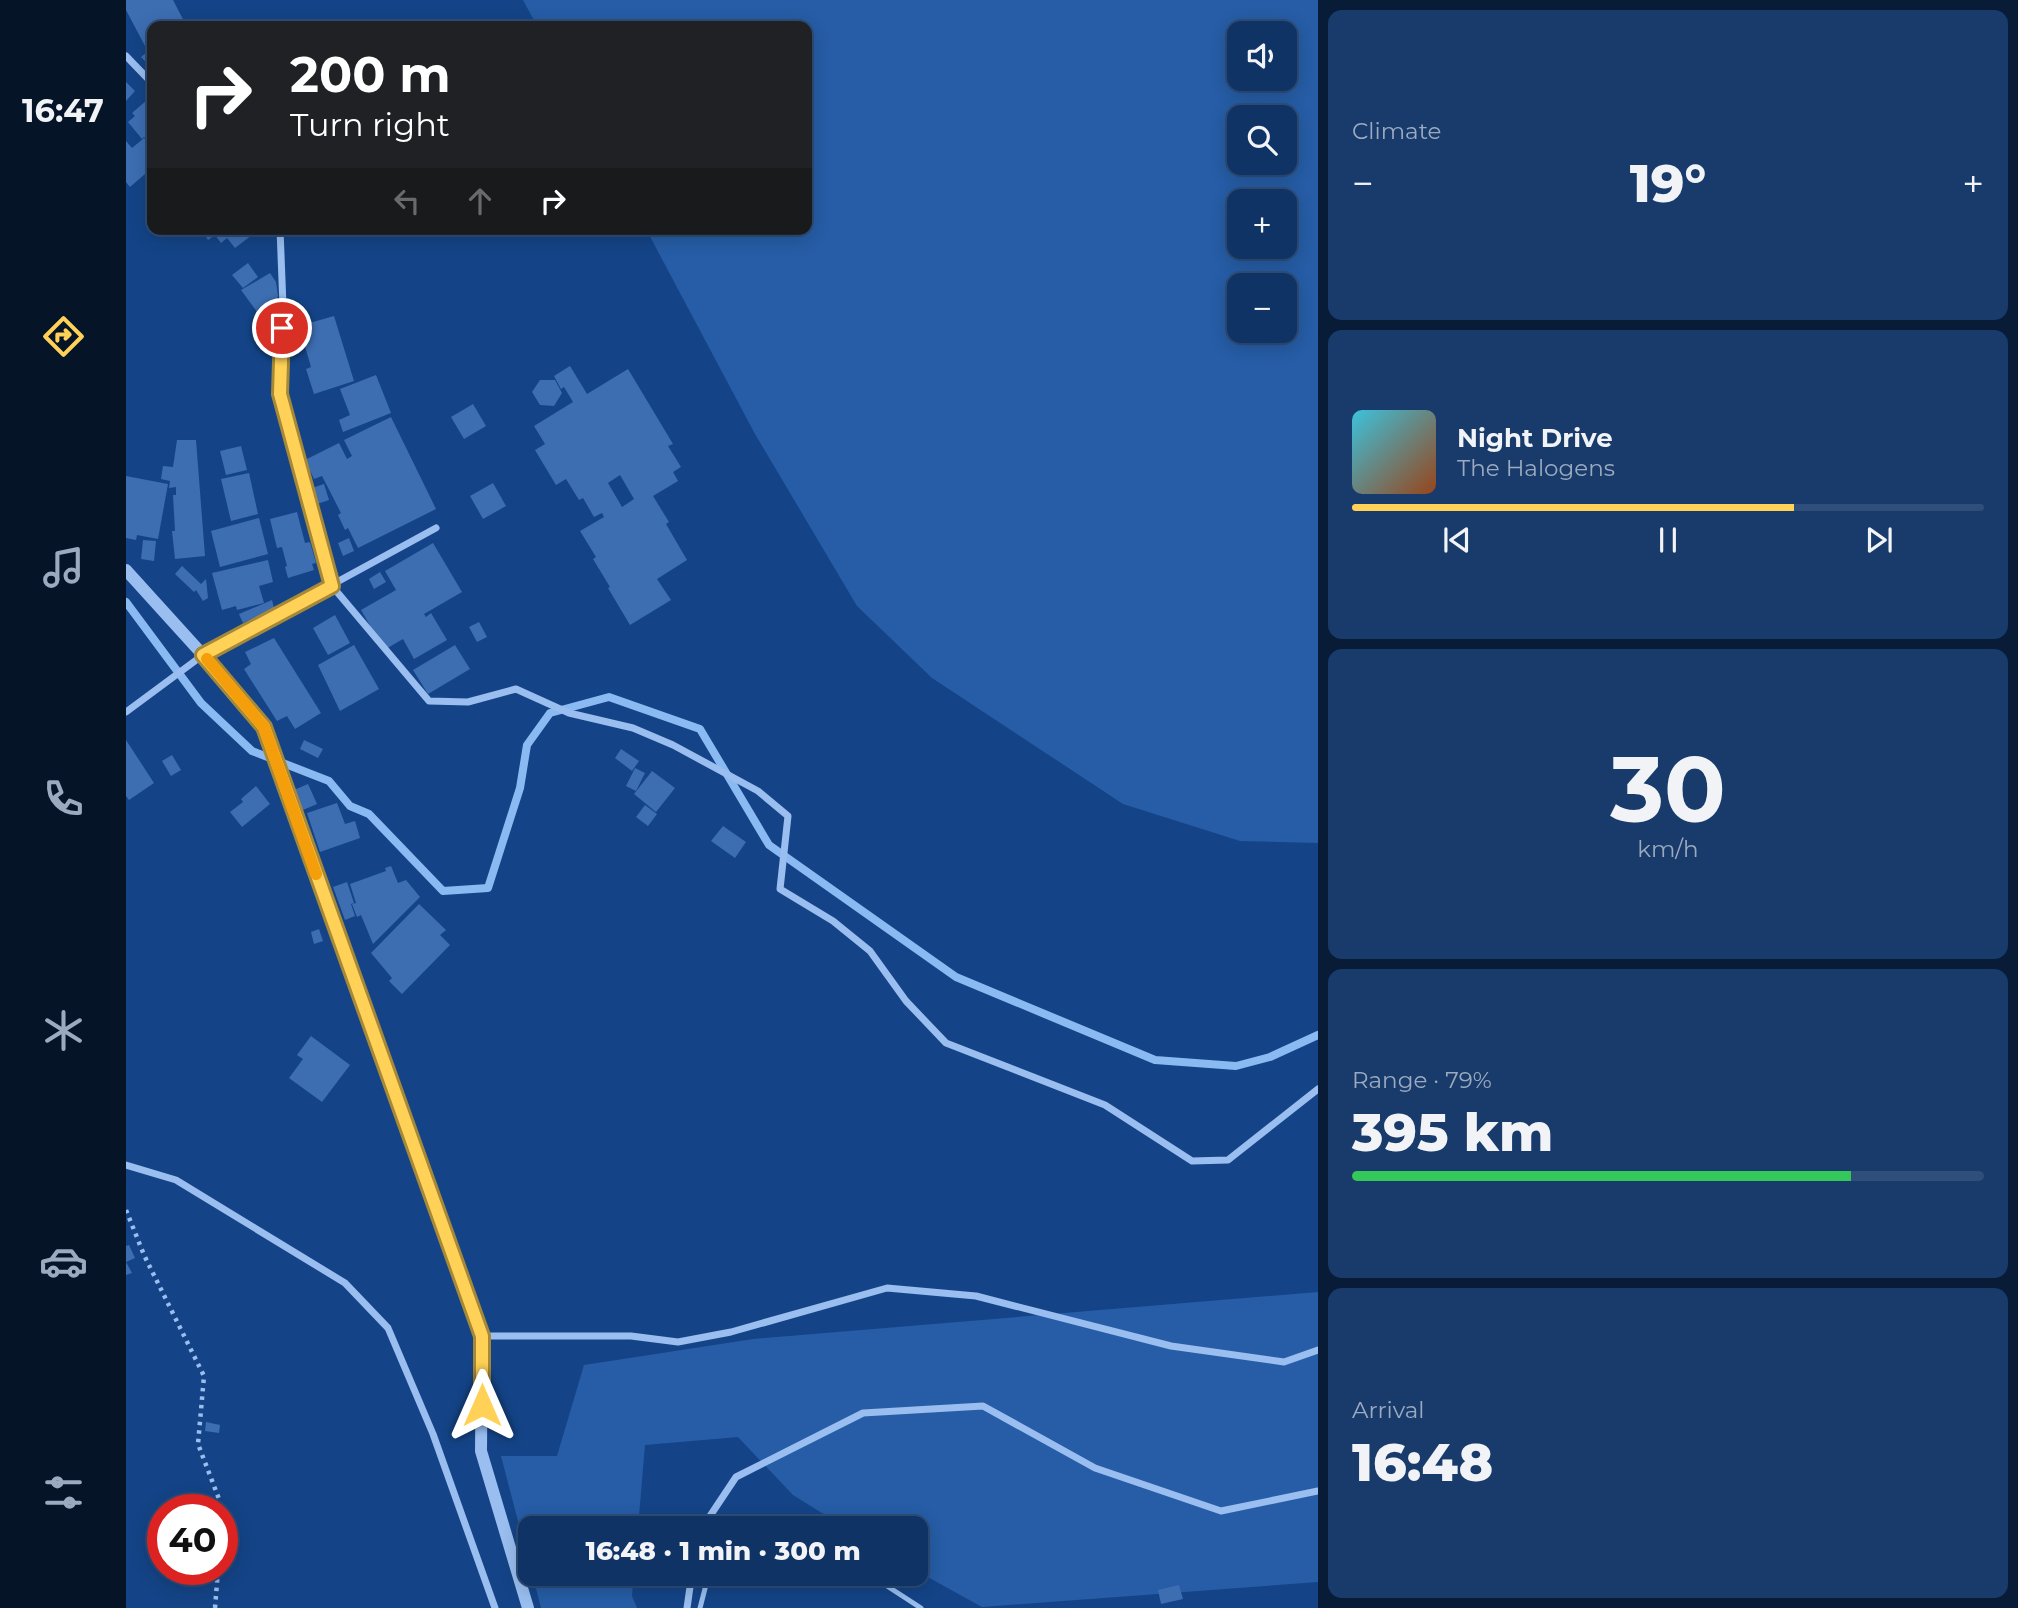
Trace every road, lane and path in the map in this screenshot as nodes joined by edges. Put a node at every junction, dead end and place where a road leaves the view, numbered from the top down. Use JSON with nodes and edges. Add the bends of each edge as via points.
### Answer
{"nodes":[{"id":1,"x":126,"y":56,"type":"edge"},
{"id":2,"x":147,"y":78,"type":"edge"},
{"id":3,"x":280,"y":235,"type":"edge"},
{"id":4,"x":436,"y":528,"type":"dead end"},
{"id":5,"x":126,"y":570,"type":"edge"},
{"id":6,"x":332,"y":586,"type":"junction"},
{"id":7,"x":203,"y":655,"type":"junction"},
{"id":8,"x":126,"y":712,"type":"edge"},
{"id":9,"x":1318,"y":1089,"type":"edge"},
{"id":10,"x":126,"y":1165,"type":"edge"},
{"id":11,"x":126,"y":1210,"type":"edge"},
{"id":12,"x":482,"y":1336,"type":"junction"},
{"id":13,"x":1318,"y":1350,"type":"edge"},
{"id":14,"x":1318,"y":1491,"type":"edge"},
{"id":15,"x":217,"y":1494,"type":"edge"},
{"id":16,"x":710,"y":1516,"type":"edge"},
{"id":17,"x":217,"y":1585,"type":"edge"},
{"id":18,"x":690,"y":1586,"type":"edge"},
{"id":19,"x":706,"y":1586,"type":"edge"},
{"id":20,"x":887,"y":1586,"type":"edge"},
{"id":21,"x":215,"y":1608,"type":"edge"},
{"id":22,"x":495,"y":1608,"type":"edge"},
{"id":23,"x":528,"y":1608,"type":"edge"},
{"id":24,"x":687,"y":1608,"type":"edge"},
{"id":25,"x":700,"y":1608,"type":"edge"},
{"id":26,"x":921,"y":1608,"type":"edge"}],
"edges":[{"from":1,"to":2,"type":"street"},
{"from":3,"to":6,"type":"street","via":[[280,394]]},
{"from":4,"to":6,"type":"street"},
{"from":5,"to":7,"type":"street"},
{"from":6,"to":7,"type":"street"},
{"from":6,"to":9,"type":"street","via":[[429,701],[467,702],[516,688],[569,713],[633,728],[673,745],[758,791],[788,816],[780,889],[870,951],[906,1001],[946,1043],[1105,1105],[1192,1161],[1228,1160]]},
{"from":7,"to":8,"type":"street"},
{"from":7,"to":12,"type":"street","via":[[264,727]]},
{"from":10,"to":22,"type":"street","via":[[176,1180],[345,1283],[388,1328],[433,1434]]},
{"from":11,"to":15,"type":"path","via":[[204,1376],[198,1444]]},
{"from":12,"to":13,"type":"street","via":[[631,1336],[678,1342],[731,1332],[887,1288],[976,1296],[1171,1346],[1284,1362]]},
{"from":12,"to":23,"type":"street","via":[[481,1451]]},
{"from":14,"to":16,"type":"street","via":[[1220,1511],[1095,1468],[983,1406],[863,1413],[736,1477]]},
{"from":17,"to":21,"type":"path"},
{"from":18,"to":24,"type":"street"},
{"from":19,"to":25,"type":"lane"},
{"from":20,"to":26,"type":"lane"}]}
